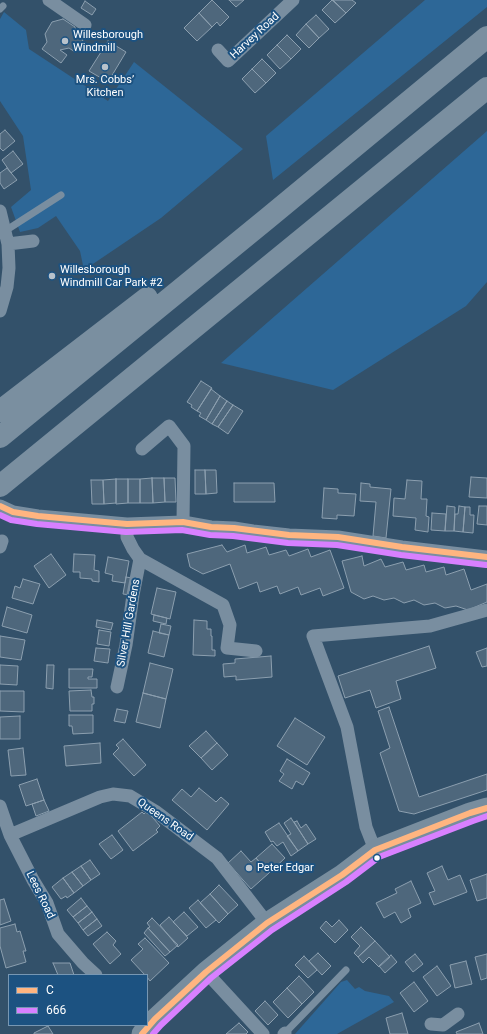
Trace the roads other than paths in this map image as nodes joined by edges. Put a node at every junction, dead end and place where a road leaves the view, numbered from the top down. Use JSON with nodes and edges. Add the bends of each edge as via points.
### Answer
{"nodes":[{"id":1,"x":49,"y":0,"type":"edge"},
{"id":2,"x":293,"y":0,"type":"edge"},
{"id":3,"x":85,"y":25,"type":"dead end"},
{"id":4,"x":487,"y":37,"type":"edge"},
{"id":5,"x":218,"y":50,"type":"dead end"},
{"id":6,"x":487,"y":88,"type":"edge"},
{"id":7,"x":61,"y":195,"type":"dead end"},
{"id":8,"x":1,"y":215,"type":"edge"},
{"id":9,"x":268,"y":218,"type":"junction"},
{"id":10,"x":5,"y":231,"type":"junction"},
{"id":11,"x":36,"y":240,"type":"dead end"},
{"id":12,"x":8,"y":244,"type":"junction"},
{"id":13,"x":0,"y":311,"type":"edge"},
{"id":14,"x":0,"y":411,"type":"edge"},
{"id":15,"x":0,"y":437,"type":"edge"},
{"id":16,"x":142,"y":449,"type":"dead end"},
{"id":17,"x":0,"y":485,"type":"edge"},
{"id":18,"x":0,"y":506,"type":"edge"},
{"id":19,"x":183,"y":522,"type":"junction"},
{"id":20,"x":127,"y":524,"type":"junction"},
{"id":21,"x":487,"y":557,"type":"edge"},
{"id":22,"x":140,"y":559,"type":"junction"},
{"id":23,"x":487,"y":610,"type":"edge"},
{"id":24,"x":256,"y":651,"type":"dead end"},
{"id":25,"x":117,"y":687,"type":"dead end"},
{"id":26,"x":0,"y":806,"type":"edge"},
{"id":27,"x":487,"y":808,"type":"edge"},
{"id":28,"x":10,"y":835,"type":"junction"},
{"id":29,"x":375,"y":850,"type":"junction"},
{"id":30,"x":267,"y":923,"type":"junction"},
{"id":31,"x":346,"y":970,"type":"dead end"},
{"id":32,"x":206,"y":972,"type":"junction"},
{"id":33,"x":95,"y":974,"type":"edge"},
{"id":34,"x":458,"y":1014,"type":"dead end"},
{"id":35,"x":151,"y":1017,"type":"edge"},
{"id":36,"x":440,"y":1028,"type":"edge"},
{"id":37,"x":262,"y":1034,"type":"edge"},
{"id":38,"x":285,"y":1034,"type":"edge"}],
"edges":[{"from":1,"to":3,"type":"street"},
{"from":2,"to":5,"type":"street","name":"Harvey Road","via":[[228,61]]},
{"from":4,"to":9,"type":"highway"},
{"from":6,"to":17,"type":"highway"},
{"from":7,"to":10,"type":"lane"},
{"from":8,"to":10,"type":"street"},
{"from":9,"to":14,"type":"highway","via":[[176,276]]},
{"from":9,"to":15,"type":"highway"},
{"from":10,"to":12,"type":"street"},
{"from":11,"to":12,"type":"street"},
{"from":12,"to":13,"type":"street","via":[[7,286]]},
{"from":16,"to":19,"type":"street","via":[[169,426],[184,446]]},
{"from":18,"to":20,"type":"street","via":[[13,512],[38,516]]},
{"from":19,"to":20,"type":"street"},
{"from":19,"to":21,"type":"street","via":[[252,532],[338,537]]},
{"from":20,"to":22,"type":"street","via":[[128,537]]},
{"from":22,"to":24,"type":"street","via":[[223,605],[230,625],[227,648]]},
{"from":22,"to":25,"type":"street","name":"Silver Hill Gardens"},
{"from":23,"to":29,"type":"street","via":[[430,626],[313,636],[347,727],[366,827]]},
{"from":26,"to":28,"type":"street","name":"Lees Road"},
{"from":27,"to":29,"type":"main road"},
{"from":28,"to":30,"type":"street","name":"Queens Road","via":[[100,797],[113,794],[130,796],[155,811],[217,858]]},
{"from":28,"to":33,"type":"street","name":"Lees Road","via":[[47,904],[58,934]]},
{"from":29,"to":30,"type":"main road","via":[[342,875]]},
{"from":30,"to":32,"type":"main road"},
{"from":31,"to":38,"type":"lane"},
{"from":32,"to":35,"type":"main road"},
{"from":32,"to":37,"type":"street"},
{"from":34,"to":36,"type":"street"}]}
